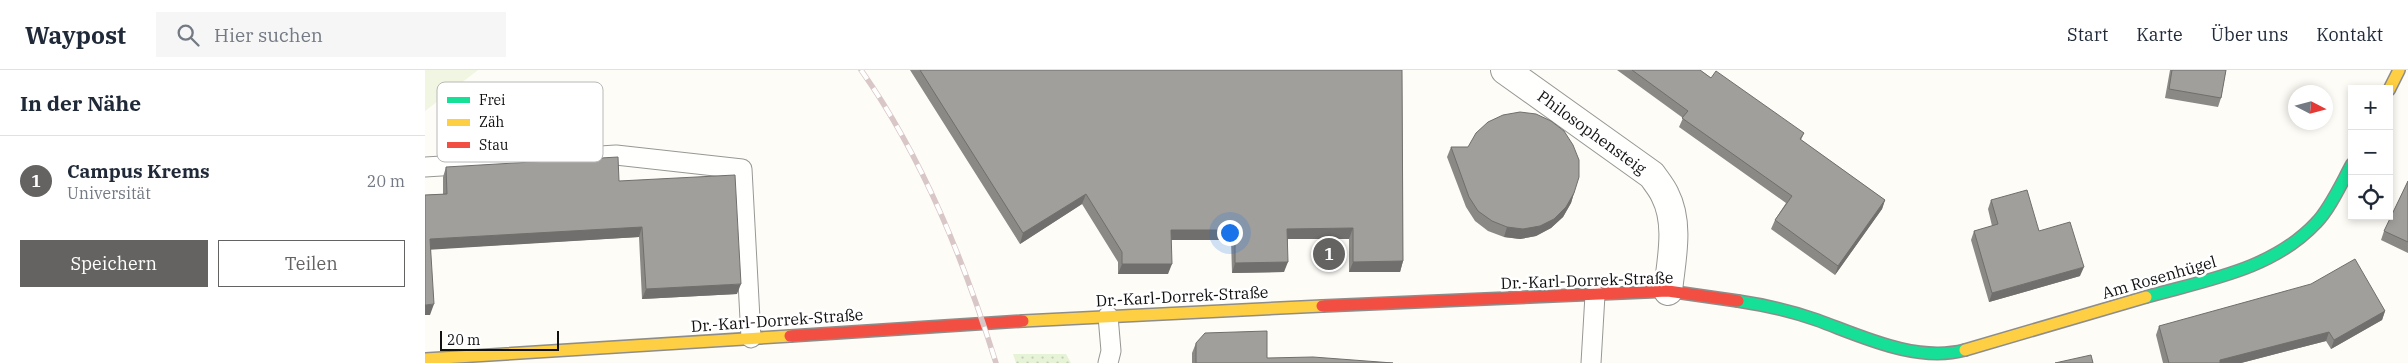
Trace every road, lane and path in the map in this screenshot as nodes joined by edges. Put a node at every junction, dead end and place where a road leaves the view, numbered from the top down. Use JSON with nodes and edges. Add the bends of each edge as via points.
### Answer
{"nodes":[{"id":1,"x":1505,"y":70,"type":"edge"},
{"id":2,"x":2399,"y":70,"type":"edge"},
{"id":3,"x":2392,"y":85,"type":"edge"},
{"id":4,"x":603,"y":156,"type":"edge"},
{"id":5,"x":505,"y":162,"type":"edge"},
{"id":6,"x":425,"y":167,"type":"edge"},
{"id":7,"x":2348,"y":171,"type":"edge"},
{"id":8,"x":1668,"y":292,"type":"junction"},
{"id":9,"x":1595,"y":295,"type":"junction"},
{"id":10,"x":1108,"y":316,"type":"junction"},
{"id":11,"x":751,"y":338,"type":"junction"},
{"id":12,"x":508,"y":358,"type":"edge"},
{"id":13,"x":1933,"y":358,"type":"edge"},
{"id":14,"x":425,"y":359,"type":"edge"},
{"id":15,"x":1108,"y":363,"type":"edge"},
{"id":16,"x":1591,"y":363,"type":"edge"}],
"edges":[{"from":1,"to":8,"type":"street","name":"Philosophensteig","via":[[1652,175],[1665,194],[1672,213]]},
{"from":2,"to":3,"type":"street"},
{"from":4,"to":11,"type":"lane","via":[[742,169]]},
{"from":5,"to":6,"type":"lane"},
{"from":7,"to":13,"type":"street","name":"Am Rosenhügel","via":[[2317,222],[2292,246],[2258,265]]},
{"from":8,"to":9,"type":"street","name":"Dr.-Karl-Dorrek-Straße"},
{"from":8,"to":13,"type":"street","name":"Dr.-Karl-Dorrek-Straße","via":[[1772,306],[1871,342]]},
{"from":9,"to":10,"type":"street","name":"Dr.-Karl-Dorrek-Straße"},
{"from":9,"to":16,"type":"lane"},
{"from":10,"to":11,"type":"street","name":"Dr.-Karl-Dorrek-Straße"},
{"from":10,"to":15,"type":"lane","via":[[1111,351]]},
{"from":11,"to":12,"type":"street","name":"Dr.-Karl-Dorrek-Straße"},
{"from":12,"to":14,"type":"street","name":"Dr.-Karl-Dorrek-Straße"}]}
